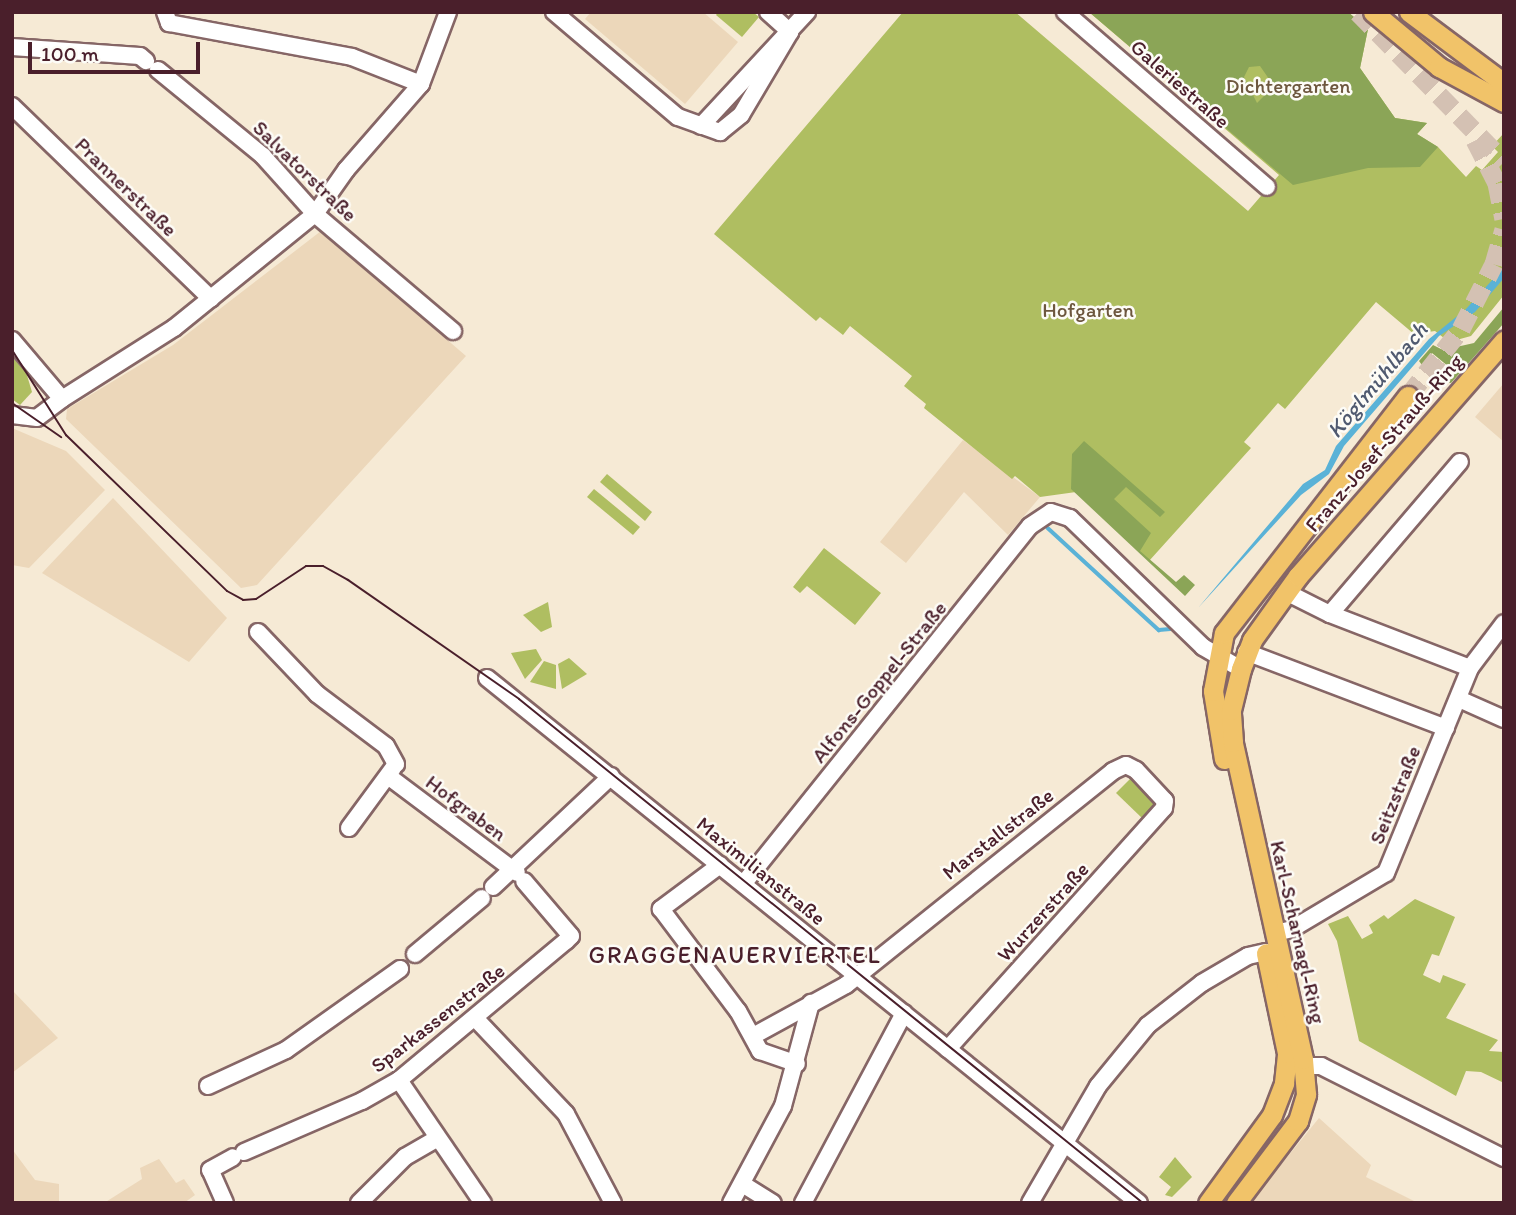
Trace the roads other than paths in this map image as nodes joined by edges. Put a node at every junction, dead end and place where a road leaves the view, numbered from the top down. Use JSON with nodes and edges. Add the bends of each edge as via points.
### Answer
{"nodes":[{"id":1,"x":448,"y":12,"type":"edge"},
{"id":2,"x":554,"y":12,"type":"edge"},
{"id":3,"x":768,"y":12,"type":"edge"},
{"id":4,"x":807,"y":12,"type":"edge"},
{"id":5,"x":1065,"y":12,"type":"edge"},
{"id":6,"x":1373,"y":12,"type":"edge"},
{"id":7,"x":1388,"y":12,"type":"edge"},
{"id":8,"x":1409,"y":12,"type":"edge"},
{"id":9,"x":167,"y":18,"type":"edge"},
{"id":10,"x":790,"y":32,"type":"junction"},
{"id":11,"x":12,"y":47,"type":"edge"},
{"id":12,"x":421,"y":84,"type":"junction"},
{"id":13,"x":1504,"y":84,"type":"edge"},
{"id":14,"x":1504,"y":102,"type":"edge"},
{"id":15,"x":12,"y":106,"type":"edge"},
{"id":16,"x":701,"y":126,"type":"junction"},
{"id":17,"x":1267,"y":187,"type":"dead end"},
{"id":18,"x":314,"y":214,"type":"junction"},
{"id":19,"x":211,"y":299,"type":"junction"},
{"id":20,"x":453,"y":331,"type":"dead end"},
{"id":21,"x":12,"y":340,"type":"edge"},
{"id":22,"x":1504,"y":341,"type":"edge"},
{"id":23,"x":1408,"y":396,"type":"tunnel mouth"},
{"id":24,"x":62,"y":399,"type":"junction"},
{"id":25,"x":12,"y":415,"type":"edge"},
{"id":26,"x":1460,"y":462,"type":"dead end"},
{"id":27,"x":1298,"y":576,"type":"junction"},
{"id":28,"x":1288,"y":593,"type":"junction"},
{"id":29,"x":1330,"y":614,"type":"junction"},
{"id":30,"x":1504,"y":623,"type":"edge"},
{"id":31,"x":258,"y":632,"type":"dead end"},
{"id":32,"x":1217,"y":658,"type":"junction"},
{"id":33,"x":1243,"y":660,"type":"junction"},
{"id":34,"x":1470,"y":668,"type":"junction"},
{"id":35,"x":486,"y":678,"type":"dead end"},
{"id":36,"x":1459,"y":699,"type":"junction"},
{"id":37,"x":1504,"y":719,"type":"edge"},
{"id":38,"x":1446,"y":728,"type":"junction"},
{"id":39,"x":394,"y":766,"type":"junction"},
{"id":40,"x":611,"y":776,"type":"junction"},
{"id":41,"x":1165,"y":801,"type":"joint"},
{"id":42,"x":349,"y":828,"type":"dead end"},
{"id":43,"x":720,"y":864,"type":"junction"},
{"id":44,"x":518,"y":874,"type":"junction"},
{"id":45,"x":744,"y":883,"type":"junction"},
{"id":46,"x":1275,"y":933,"type":"junction"},
{"id":47,"x":1266,"y":952,"type":"junction"},
{"id":48,"x":415,"y":954,"type":"dead end"},
{"id":49,"x":400,"y":969,"type":"dead end"},
{"id":50,"x":858,"y":976,"type":"junction"},
{"id":51,"x":811,"y":1003,"type":"junction"},
{"id":52,"x":904,"y":1013,"type":"junction"},
{"id":53,"x":475,"y":1018,"type":"junction"},
{"id":54,"x":753,"y":1036,"type":"junction"},
{"id":55,"x":948,"y":1049,"type":"junction"},
{"id":56,"x":797,"y":1064,"type":"junction"},
{"id":57,"x":1305,"y":1066,"type":"junction"},
{"id":58,"x":399,"y":1080,"type":"junction"},
{"id":59,"x":208,"y":1086,"type":"dead end"},
{"id":60,"x":1279,"y":1099,"type":"junction"},
{"id":61,"x":1304,"y":1104,"type":"junction"},
{"id":62,"x":436,"y":1139,"type":"junction"},
{"id":63,"x":1066,"y":1144,"type":"junction"},
{"id":64,"x":1504,"y":1158,"type":"edge"},
{"id":65,"x":744,"y":1185,"type":"junction"},
{"id":66,"x":225,"y":1203,"type":"edge"},
{"id":67,"x":359,"y":1203,"type":"edge"},
{"id":68,"x":483,"y":1203,"type":"edge"},
{"id":69,"x":613,"y":1203,"type":"edge"},
{"id":70,"x":732,"y":1203,"type":"edge"},
{"id":71,"x":773,"y":1203,"type":"edge"},
{"id":72,"x":803,"y":1203,"type":"edge"},
{"id":73,"x":1030,"y":1203,"type":"edge"},
{"id":74,"x":1139,"y":1203,"type":"edge"},
{"id":75,"x":1208,"y":1203,"type":"edge"},
{"id":76,"x":1236,"y":1203,"type":"edge"}],
"edges":[{"from":1,"to":12,"type":"street"},
{"from":2,"to":16,"type":"street","via":[[678,117]]},
{"from":3,"to":10,"type":"street"},
{"from":4,"to":10,"type":"street"},
{"from":5,"to":17,"type":"street","name":"Galeriestraße"},
{"from":6,"to":14,"type":"main road","via":[[1439,67]]},
{"from":7,"to":13,"type":"main road","via":[[1451,62]]},
{"from":8,"to":13,"type":"main road"},
{"from":9,"to":12,"type":"street","via":[[352,57]]},
{"from":10,"to":16,"type":"street"},
{"from":10,"to":16,"type":"street","via":[[732,126],[720,131]]},
{"from":11,"to":18,"type":"street","name":"Salvatorstraße","via":[[148,62],[227,125],[298,191]]},
{"from":12,"to":18,"type":"street"},
{"from":15,"to":19,"type":"street","name":"Prannerstraße"},
{"from":18,"to":19,"type":"street"},
{"from":18,"to":20,"type":"street","name":"Salvatorstraße"},
{"from":19,"to":24,"type":"street"},
{"from":21,"to":24,"type":"street"},
{"from":22,"to":27,"type":"main road","name":"Franz-Josef-Strauß-Ring"},
{"from":23,"to":32,"type":"main road","name":"Franz-Josef-Strauß-Ring","via":[[1240,610],[1224,633]]},
{"from":24,"to":25,"type":"street","via":[[37,418]]},
{"from":26,"to":29,"type":"street"},
{"from":27,"to":28,"type":"main road","name":"Franz-Josef-Strauß-Ring"},
{"from":27,"to":32,"type":"main road","name":"Franz-Josef-Strauß-Ring","via":[[1280,588]]},
{"from":28,"to":29,"type":"street"},
{"from":28,"to":33,"type":"main road","name":"Franz-Josef-Strauß-Ring"},
{"from":29,"to":34,"type":"street"},
{"from":30,"to":34,"type":"street","name":"Seitzstraße"},
{"from":31,"to":39,"type":"street","name":"Hofgraben","via":[[317,694],[386,746]]},
{"from":32,"to":33,"type":"street"},
{"from":32,"to":45,"type":"street","name":"Alfons-Goppel-Straße","via":[[1070,518],[1051,512],[1030,526]]},
{"from":32,"to":47,"type":"main road","name":"Karl-Scharnagl-Ring","via":[[1213,706]]},
{"from":33,"to":38,"type":"street"},
{"from":33,"to":46,"type":"main road","name":"Karl-Scharnagl-Ring","via":[[1231,710],[1233,742]]},
{"from":34,"to":36,"type":"street","name":"Seitzstraße"},
{"from":35,"to":40,"type":"street","name":"Maximilianstraße"},
{"from":36,"to":37,"type":"street"},
{"from":36,"to":38,"type":"street","name":"Seitzstraße"},
{"from":38,"to":46,"type":"street","name":"Seitzstraße","via":[[1386,873],[1292,929]]},
{"from":39,"to":42,"type":"street"},
{"from":39,"to":44,"type":"street","name":"Hofgraben"},
{"from":40,"to":43,"type":"street","name":"Maximilianstraße"},
{"from":40,"to":44,"type":"street","name":"Hofgraben"},
{"from":41,"to":50,"type":"street","name":"Marstallstraße","via":[[1136,770],[1126,765],[1113,771]]},
{"from":41,"to":55,"type":"street","name":"Wurzerstraße","via":[[1164,808]]},
{"from":43,"to":45,"type":"street","name":"Maximilianstraße"},
{"from":43,"to":54,"type":"street","via":[[662,909]]},
{"from":44,"to":48,"type":"street","via":[[487,892]]},
{"from":44,"to":53,"type":"street","name":"Sparkassenstraße","via":[[568,939]]},
{"from":45,"to":50,"type":"street","name":"Maximilianstraße"},
{"from":46,"to":57,"type":"main road","name":"Karl-Scharnagl-Ring"},
{"from":47,"to":60,"type":"main road","name":"Karl-Scharnagl-Ring","via":[[1287,1058]]},
{"from":47,"to":63,"type":"street","via":[[1248,956],[1202,983],[1148,1025],[1098,1086]]},
{"from":49,"to":59,"type":"street","via":[[286,1050]]},
{"from":50,"to":51,"type":"street"},
{"from":50,"to":52,"type":"street","name":"Maximilianstraße"},
{"from":51,"to":54,"type":"street"},
{"from":51,"to":56,"type":"street"},
{"from":52,"to":55,"type":"street","name":"Maximilianstraße"},
{"from":52,"to":72,"type":"street"},
{"from":53,"to":58,"type":"street","name":"Sparkassenstraße"},
{"from":53,"to":69,"type":"street","via":[[566,1114]]},
{"from":54,"to":56,"type":"street","via":[[760,1051]]},
{"from":55,"to":63,"type":"street","name":"Maximilianstraße"},
{"from":56,"to":65,"type":"street","via":[[783,1105]]},
{"from":57,"to":61,"type":"main road","name":"Karl-Scharnagl-Ring"},
{"from":57,"to":64,"type":"street","via":[[1321,1066]]},
{"from":58,"to":62,"type":"street"},
{"from":58,"to":66,"type":"street","name":"Sparkassenstraße","via":[[210,1170]]},
{"from":60,"to":61,"type":"main road","via":[[1294,1097]]},
{"from":60,"to":75,"type":"main road","name":"Karl-Scharnagl-Ring"},
{"from":61,"to":76,"type":"main road","name":"Karl-Scharnagl-Ring","via":[[1289,1135]]},
{"from":62,"to":67,"type":"street","via":[[405,1157]]},
{"from":62,"to":68,"type":"street"},
{"from":63,"to":73,"type":"street"},
{"from":63,"to":74,"type":"street","name":"Maximilianstraße"},
{"from":65,"to":70,"type":"street"},
{"from":65,"to":71,"type":"street"}]}
